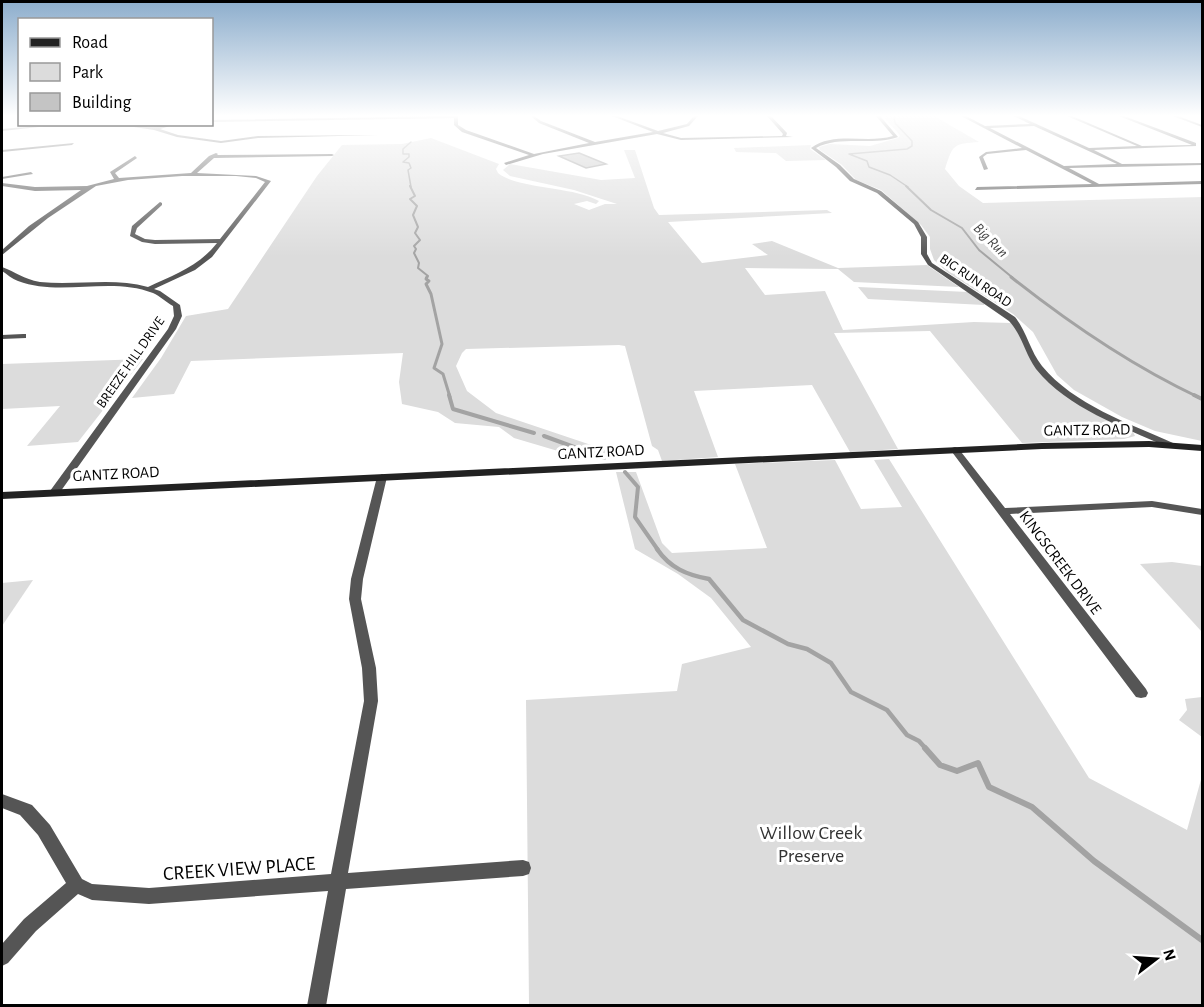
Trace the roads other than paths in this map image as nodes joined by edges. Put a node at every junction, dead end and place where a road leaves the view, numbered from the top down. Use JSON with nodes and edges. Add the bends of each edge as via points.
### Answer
{"nodes":[{"id":1,"x":126,"y":163,"type":"edge"},
{"id":2,"x":205,"y":163,"type":"edge"},
{"id":3,"x":509,"y":163,"type":"edge"},
{"id":4,"x":834,"y":163,"type":"edge"},
{"id":5,"x":983,"y":163,"type":"edge"},
{"id":6,"x":1055,"y":163,"type":"edge"},
{"id":7,"x":1119,"y":163,"type":"edge"},
{"id":8,"x":506,"y":164,"type":"dead end"},
{"id":9,"x":1203,"y":164,"type":"edge"},
{"id":10,"x":1123,"y":165,"type":"junction"},
{"id":11,"x":1063,"y":167,"type":"junction"},
{"id":12,"x":986,"y":169,"type":"dead end"},
{"id":13,"x":31,"y":173,"type":"dead end"},
{"id":14,"x":191,"y":176,"type":"junction"},
{"id":15,"x":2,"y":178,"type":"edge"},
{"id":16,"x":117,"y":179,"type":"junction"},
{"id":17,"x":1203,"y":183,"type":"edge"},
{"id":18,"x":2,"y":184,"type":"edge"},
{"id":19,"x":1100,"y":186,"type":"junction"},
{"id":20,"x":88,"y":188,"type":"junction"},
{"id":21,"x":977,"y":189,"type":"dead end"},
{"id":22,"x":160,"y":204,"type":"dead end"},
{"id":23,"x":222,"y":241,"type":"junction"},
{"id":24,"x":2,"y":252,"type":"edge"},
{"id":25,"x":3,"y":272,"type":"edge"},
{"id":26,"x":149,"y":289,"type":"junction"},
{"id":27,"x":23,"y":336,"type":"dead end"},
{"id":28,"x":2,"y":337,"type":"edge"},
{"id":29,"x":1170,"y":445,"type":"junction"},
{"id":30,"x":1203,"y":448,"type":"edge"},
{"id":31,"x":955,"y":450,"type":"junction"},
{"id":32,"x":382,"y":477,"type":"junction"},
{"id":33,"x":54,"y":493,"type":"junction"},
{"id":34,"x":2,"y":496,"type":"edge"},
{"id":35,"x":1002,"y":512,"type":"junction"},
{"id":36,"x":1203,"y":512,"type":"edge"},
{"id":37,"x":1141,"y":693,"type":"dead end"},
{"id":38,"x":2,"y":801,"type":"edge"},
{"id":39,"x":523,"y":867,"type":"dead end"},
{"id":40,"x":338,"y":881,"type":"junction"},
{"id":41,"x":76,"y":885,"type":"junction"},
{"id":42,"x":2,"y":957,"type":"edge"},
{"id":43,"x":316,"y":1005,"type":"edge"}],
"edges":[{"from":1,"to":16,"type":"street","via":[[112,173]]},
{"from":2,"to":14,"type":"street"},
{"from":3,"to":8,"type":"street"},
{"from":4,"to":29,"type":"street","name":"BIG RUN ROAD","via":[[852,180],[885,195],[916,223],[924,237],[924,254],[930,264],[1012,319],[1021,329],[1039,368],[1061,387]]},
{"from":5,"to":12,"type":"street"},
{"from":6,"to":11,"type":"street"},
{"from":7,"to":10,"type":"street"},
{"from":9,"to":10,"type":"street"},
{"from":10,"to":11,"type":"street"},
{"from":11,"to":19,"type":"street"},
{"from":13,"to":15,"type":"street"},
{"from":14,"to":16,"type":"street"},
{"from":14,"to":23,"type":"street","via":[[246,175],[268,181]]},
{"from":16,"to":20,"type":"street"},
{"from":17,"to":19,"type":"street"},
{"from":18,"to":20,"type":"street","via":[[35,189]]},
{"from":19,"to":21,"type":"street"},
{"from":20,"to":24,"type":"street"},
{"from":22,"to":23,"type":"street","via":[[134,227],[132,235],[155,242]]},
{"from":23,"to":26,"type":"street","via":[[194,269]]},
{"from":25,"to":26,"type":"street","name":"BREEZE HILL DRIVE","via":[[35,282],[106,283]]},
{"from":26,"to":33,"type":"street","name":"BREEZE HILL DRIVE","via":[[176,305],[178,316],[172,329]]},
{"from":27,"to":28,"type":"street"},
{"from":29,"to":30,"type":"main road","name":"GANTZ ROAD"},
{"from":29,"to":31,"type":"main road","name":"GANTZ ROAD"},
{"from":31,"to":32,"type":"main road","name":"GANTZ ROAD"},
{"from":31,"to":35,"type":"street","name":"KINGSCREEK DRIVE"},
{"from":32,"to":33,"type":"main road","name":"GANTZ ROAD"},
{"from":32,"to":40,"type":"street","via":[[357,579],[355,599],[369,668],[371,702]]},
{"from":33,"to":34,"type":"main road","name":"GANTZ ROAD"},
{"from":35,"to":36,"type":"street","via":[[1152,504]]},
{"from":35,"to":37,"type":"street","name":"KINGSCREEK DRIVE"},
{"from":38,"to":41,"type":"street","via":[[26,810],[44,830]]},
{"from":39,"to":40,"type":"street","name":"CREEK VIEW PLACE"},
{"from":40,"to":41,"type":"street","name":"CREEK VIEW PLACE","via":[[149,896],[92,892]]},
{"from":40,"to":43,"type":"street"},
{"from":41,"to":42,"type":"street","via":[[30,925]]}]}
